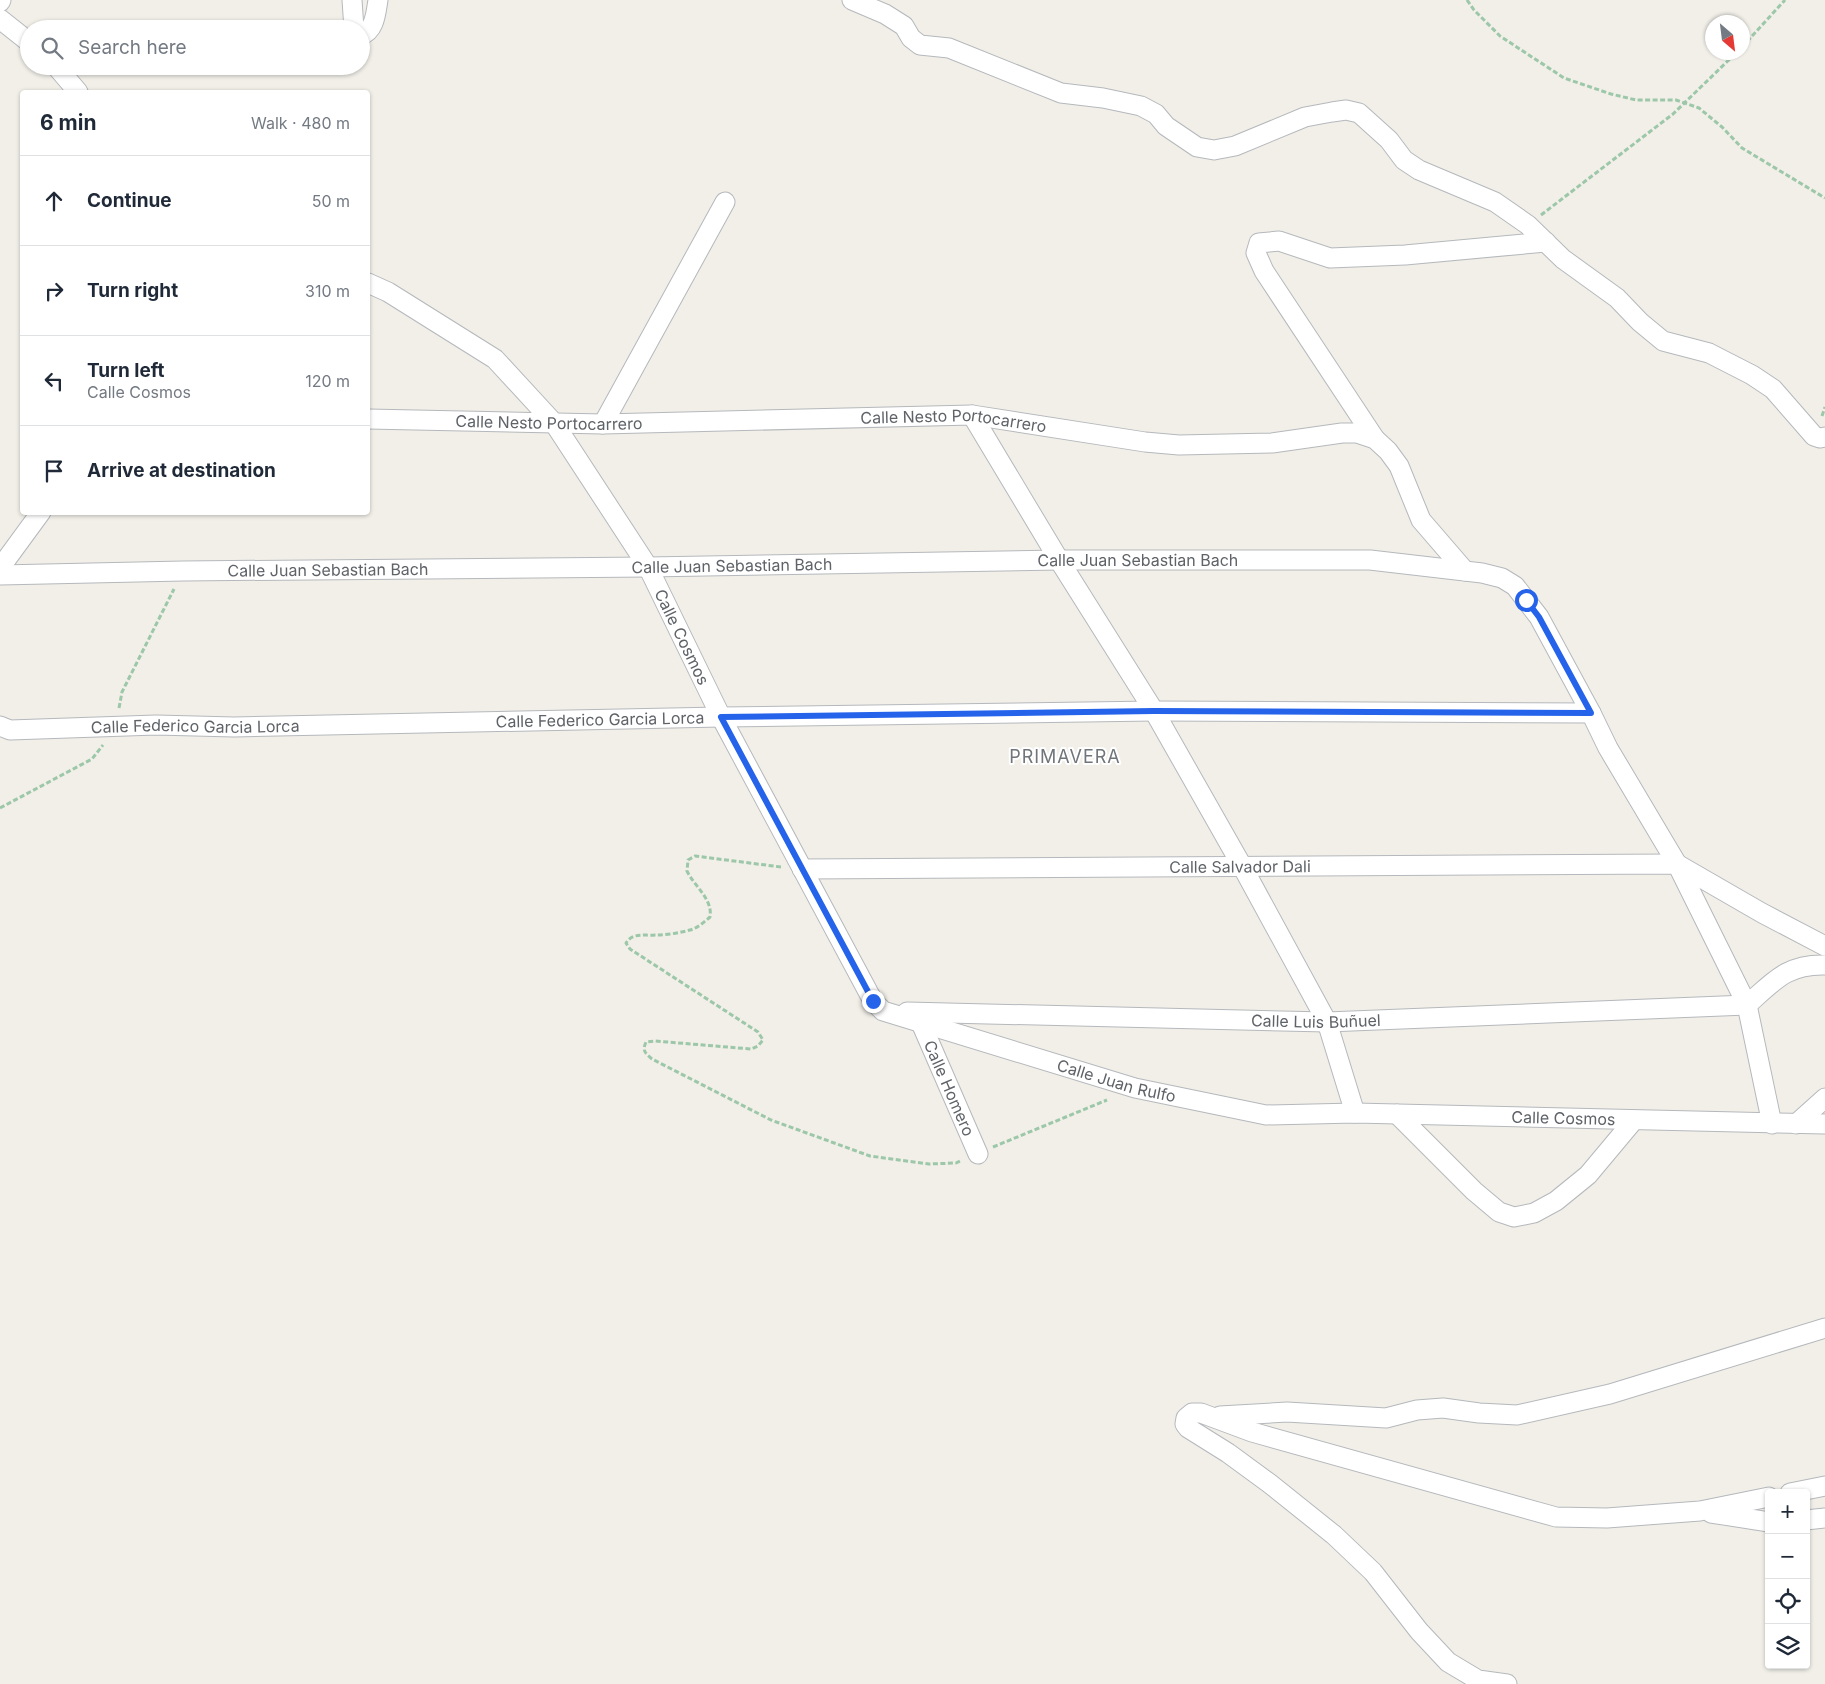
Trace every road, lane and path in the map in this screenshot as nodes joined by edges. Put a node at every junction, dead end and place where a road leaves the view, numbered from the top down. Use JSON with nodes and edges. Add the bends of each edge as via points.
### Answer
{"nodes":[{"id":1,"x":352,"y":0,"type":"edge"},
{"id":2,"x":378,"y":0,"type":"edge"},
{"id":3,"x":852,"y":0,"type":"edge"},
{"id":4,"x":1467,"y":0,"type":"edge"},
{"id":5,"x":1785,"y":0,"type":"edge"},
{"id":6,"x":0,"y":19,"type":"edge"},
{"id":7,"x":353,"y":20,"type":"edge"},
{"id":8,"x":370,"y":28,"type":"edge"},
{"id":9,"x":20,"y":35,"type":"edge"},
{"id":10,"x":1750,"y":38,"type":"edge"},
{"id":11,"x":1729,"y":60,"type":"edge"},
{"id":12,"x":64,"y":75,"type":"edge"},
{"id":13,"x":76,"y":90,"type":"edge"},
{"id":14,"x":1685,"y":103,"type":"junction"},
{"id":15,"x":1825,"y":198,"type":"edge"},
{"id":16,"x":725,"y":202,"type":"dead end"},
{"id":17,"x":1528,"y":225,"type":"junction"},
{"id":18,"x":1546,"y":242,"type":"junction"},
{"id":19,"x":370,"y":284,"type":"edge"},
{"id":20,"x":972,"y":415,"type":"junction"},
{"id":21,"x":370,"y":419,"type":"edge"},
{"id":22,"x":554,"y":423,"type":"junction"},
{"id":23,"x":603,"y":424,"type":"junction"},
{"id":24,"x":1825,"y":437,"type":"edge"},
{"id":25,"x":1375,"y":439,"type":"junction"},
{"id":26,"x":39,"y":515,"type":"edge"},
{"id":27,"x":1059,"y":560,"type":"junction"},
{"id":28,"x":648,"y":567,"type":"junction"},
{"id":29,"x":0,"y":568,"type":"edge"},
{"id":30,"x":183,"y":571,"type":"junction"},
{"id":31,"x":1465,"y":571,"type":"junction"},
{"id":32,"x":0,"y":574,"type":"edge"},
{"id":33,"x":1154,"y":711,"type":"junction"},
{"id":34,"x":1591,"y":713,"type":"junction"},
{"id":35,"x":721,"y":717,"type":"junction"},
{"id":36,"x":0,"y":726,"type":"edge"},
{"id":37,"x":116,"y":728,"type":"junction"},
{"id":38,"x":0,"y":808,"type":"edge"},
{"id":39,"x":1677,"y":864,"type":"junction"},
{"id":40,"x":1242,"y":866,"type":"junction"},
{"id":41,"x":802,"y":869,"type":"junction"},
{"id":42,"x":1825,"y":946,"type":"edge"},
{"id":43,"x":1825,"y":965,"type":"edge"},
{"id":44,"x":1747,"y":1005,"type":"junction"},
{"id":45,"x":883,"y":1012,"type":"junction"},
{"id":46,"x":1327,"y":1022,"type":"junction"},
{"id":47,"x":921,"y":1023,"type":"junction"},
{"id":48,"x":1825,"y":1098,"type":"edge"},
{"id":49,"x":1107,"y":1100,"type":"dead end"},
{"id":50,"x":1355,"y":1113,"type":"junction"},
{"id":51,"x":1397,"y":1114,"type":"junction"},
{"id":52,"x":1634,"y":1120,"type":"junction"},
{"id":53,"x":1772,"y":1124,"type":"junction"},
{"id":54,"x":1796,"y":1124,"type":"junction"},
{"id":55,"x":1825,"y":1124,"type":"edge"},
{"id":56,"x":978,"y":1154,"type":"junction"},
{"id":57,"x":1825,"y":1328,"type":"edge"},
{"id":58,"x":1214,"y":1416,"type":"junction"},
{"id":59,"x":1825,"y":1486,"type":"edge"},
{"id":60,"x":1810,"y":1489,"type":"edge"},
{"id":61,"x":1765,"y":1498,"type":"edge"},
{"id":62,"x":1700,"y":1511,"type":"junction"},
{"id":63,"x":1825,"y":1518,"type":"edge"},
{"id":64,"x":1810,"y":1520,"type":"edge"},
{"id":65,"x":1765,"y":1521,"type":"edge"},
{"id":66,"x":1507,"y":1684,"type":"edge"}],
"edges":[{"from":1,"to":7,"type":"street"},
{"from":2,"to":8,"type":"street"},
{"from":3,"to":17,"type":"street","via":[[904,26],[920,45],[949,48],[1061,92],[1141,106],[1197,147],[1214,150],[1235,146],[1305,117],[1346,110],[1359,113],[1389,140],[1404,160],[1419,170],[1495,202]]},
{"from":4,"to":14,"type":"path","via":[[1500,36],[1564,78],[1636,100]]},
{"from":5,"to":10,"type":"path"},
{"from":6,"to":9,"type":"street"},
{"from":11,"to":14,"type":"path"},
{"from":12,"to":13,"type":"street"},
{"from":14,"to":15,"type":"path","via":[[1699,108],[1742,148]]},
{"from":14,"to":17,"type":"path"},
{"from":16,"to":23,"type":"street"},
{"from":17,"to":18,"type":"street"},
{"from":18,"to":24,"type":"street","via":[[1563,259],[1617,298],[1663,341],[1709,353],[1752,375],[1773,389],[1814,436]]},
{"from":18,"to":25,"type":"street","via":[[1405,255],[1330,258],[1279,241],[1259,243],[1256,253],[1264,271]]},
{"from":19,"to":22,"type":"street","name":"Calle Cosmos","via":[[495,359]]},
{"from":20,"to":23,"type":"street","name":"Calle Nesto Portocarrero"},
{"from":20,"to":25,"type":"street","name":"Calle Nesto Portocarrero","via":[[1179,446],[1272,443],[1342,433],[1357,433]]},
{"from":20,"to":27,"type":"street"},
{"from":21,"to":22,"type":"street","name":"Calle Nesto Portocarrero"},
{"from":22,"to":23,"type":"street","name":"Calle Nesto Portocarrero"},
{"from":22,"to":28,"type":"street","name":"Calle Cosmos"},
{"from":25,"to":31,"type":"street","via":[[1399,466],[1421,520]]},
{"from":26,"to":29,"type":"street"},
{"from":27,"to":28,"type":"street","name":"Calle Juan Sebastian Bach"},
{"from":27,"to":31,"type":"street","name":"Calle Juan Sebastian Bach","via":[[1370,560]]},
{"from":27,"to":33,"type":"street"},
{"from":28,"to":30,"type":"street","name":"Calle Juan Sebastian Bach"},
{"from":28,"to":35,"type":"street","name":"Calle Cosmos"},
{"from":30,"to":32,"type":"street","name":"Calle Juan Sebastian Bach"},
{"from":30,"to":37,"type":"path","via":[[122,692]]},
{"from":31,"to":34,"type":"street","name":"Calle Juan Sebastian Bach","via":[[1502,578],[1515,586],[1539,617]]},
{"from":33,"to":34,"type":"street","name":"Calle Federico Garcia Lorca"},
{"from":33,"to":35,"type":"street","name":"Calle Federico Garcia Lorca"},
{"from":33,"to":40,"type":"street"},
{"from":34,"to":39,"type":"street","name":"Calle Juan Sebastian Bach","via":[[1608,748]]},
{"from":35,"to":37,"type":"street","name":"Calle Federico Garcia Lorca"},
{"from":35,"to":41,"type":"street","name":"Calle Cosmos"},
{"from":36,"to":37,"type":"street","name":"Calle Federico Garcia Lorca","via":[[10,730]]},
{"from":37,"to":38,"type":"path","via":[[92,759]]},
{"from":39,"to":40,"type":"street","name":"Calle Salvador Dali"},
{"from":39,"to":42,"type":"street"},
{"from":39,"to":44,"type":"street","name":"Calle Juan Sebastian Bach"},
{"from":40,"to":41,"type":"street","name":"Calle Salvador Dali"},
{"from":40,"to":46,"type":"street"},
{"from":41,"to":45,"type":"street","name":"Calle Cosmos","via":[[873,1001]]},
{"from":41,"to":56,"type":"path","via":[[695,856],[688,860],[687,871],[705,897],[710,917],[692,930],[635,935],[626,943],[630,949],[758,1032],[762,1040],[751,1049],[655,1041],[646,1042],[645,1053],[771,1120],[870,1156],[929,1164],[956,1162]]},
{"from":43,"to":44,"type":"street","via":[[1808,965],[1780,976]]},
{"from":44,"to":46,"type":"street","name":"Calle Luis Buñuel"},
{"from":44,"to":53,"type":"street","name":"Calle Juan Sebastian Bach"},
{"from":45,"to":46,"type":"street","name":"Calle Luis Buñuel"},
{"from":45,"to":47,"type":"street","name":"Calle Juan Rulfo"},
{"from":46,"to":50,"type":"street"},
{"from":47,"to":50,"type":"street","name":"Calle Juan Rulfo","via":[[1135,1088],[1266,1116]]},
{"from":47,"to":56,"type":"street","name":"Calle Homero"},
{"from":48,"to":54,"type":"street"},
{"from":49,"to":56,"type":"path"},
{"from":50,"to":51,"type":"street","name":"Calle Cosmos"},
{"from":51,"to":52,"type":"street","name":"Calle Cosmos"},
{"from":51,"to":52,"type":"street","via":[[1474,1191],[1499,1212],[1514,1216],[1534,1213],[1556,1201],[1588,1175]]},
{"from":52,"to":53,"type":"street","name":"Calle Cosmos"},
{"from":53,"to":54,"type":"street","name":"Calle Cosmos"},
{"from":54,"to":55,"type":"street","name":"Calle Cosmos"},
{"from":57,"to":58,"type":"street","via":[[1610,1394],[1517,1415],[1443,1408],[1417,1410],[1386,1418],[1287,1412]]},
{"from":58,"to":62,"type":"street","via":[[1252,1432],[1556,1517],[1607,1518]]},
{"from":58,"to":66,"type":"street","via":[[1195,1412],[1186,1418],[1185,1424],[1196,1435],[1228,1453],[1269,1483],[1334,1535],[1373,1572],[1448,1662],[1478,1680]]},
{"from":59,"to":60,"type":"street"},
{"from":61,"to":62,"type":"street"},
{"from":62,"to":65,"type":"street"},
{"from":63,"to":64,"type":"street"}]}
